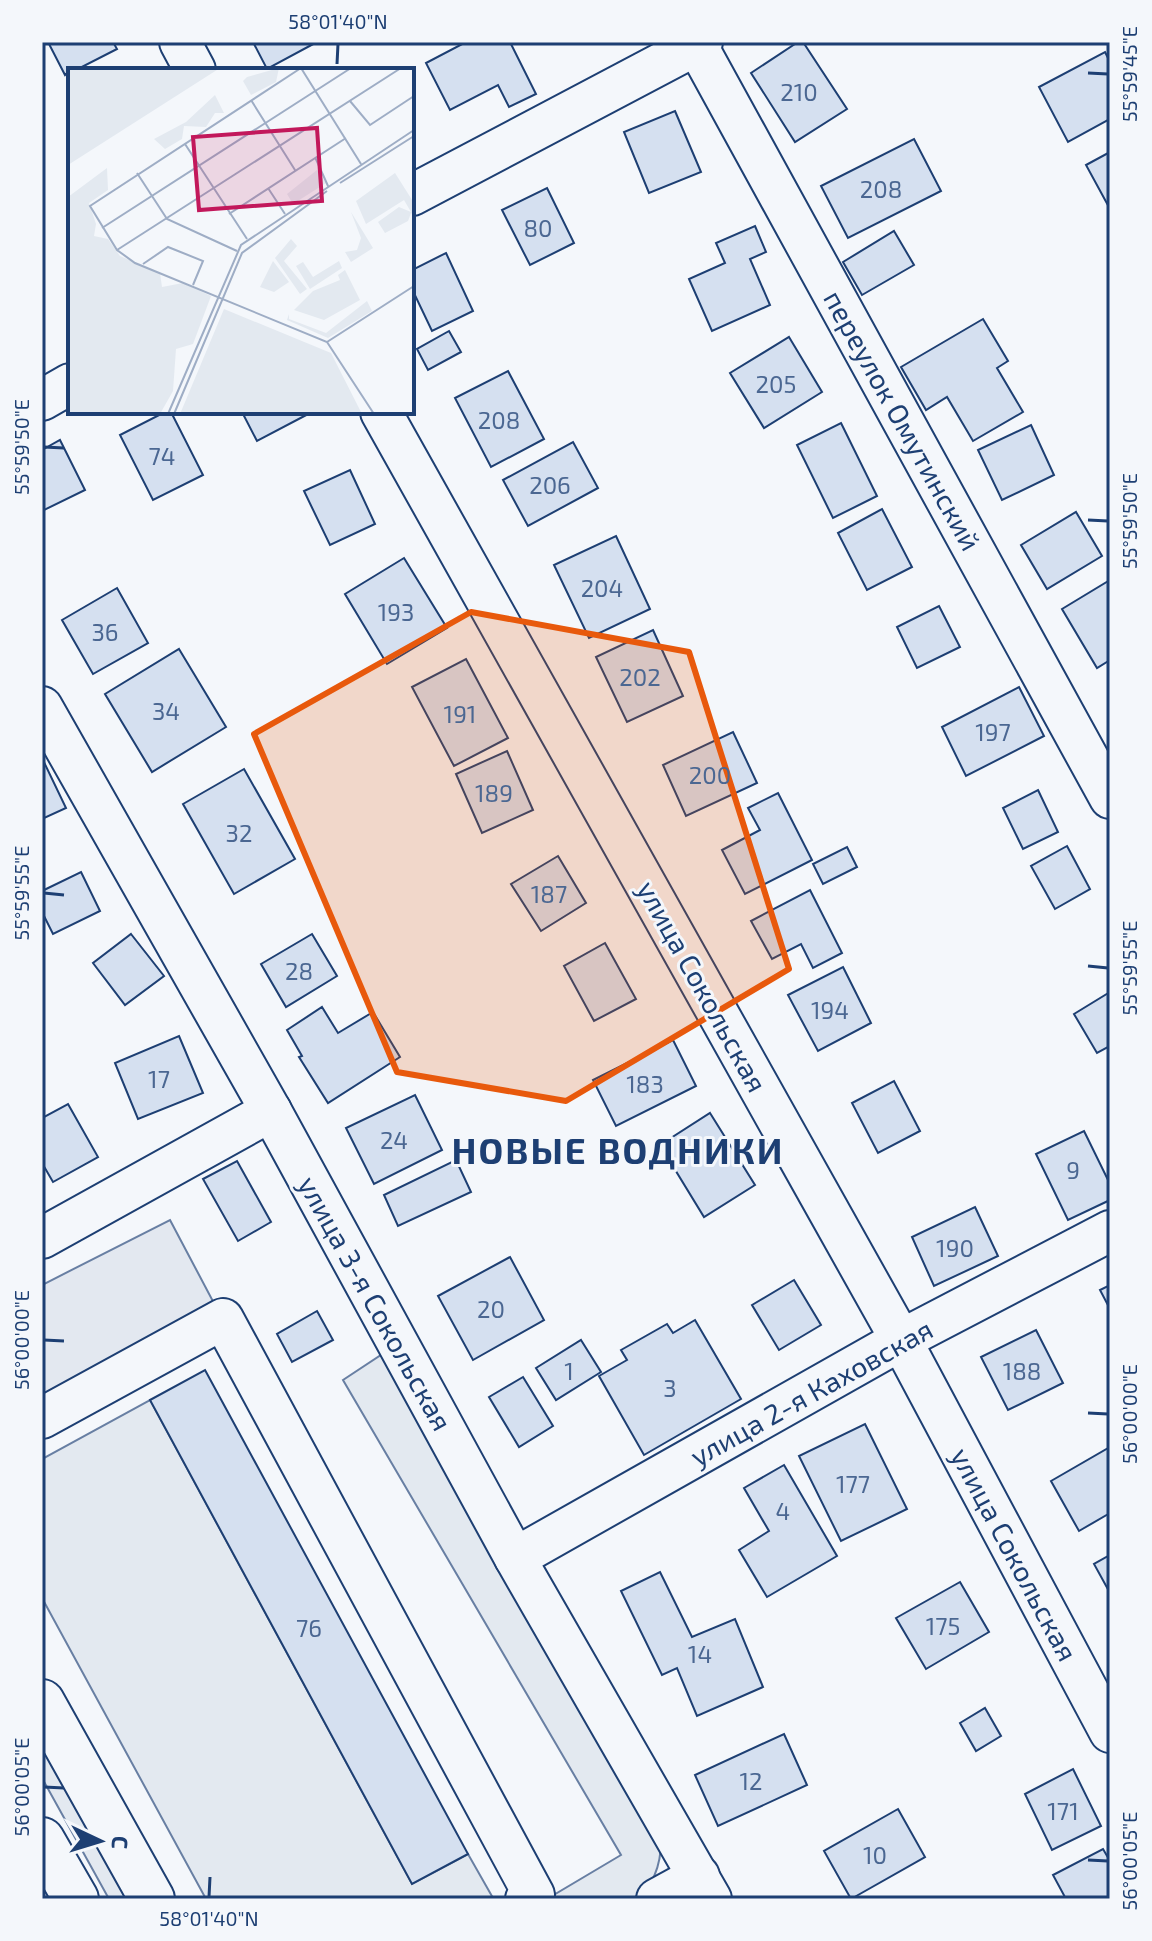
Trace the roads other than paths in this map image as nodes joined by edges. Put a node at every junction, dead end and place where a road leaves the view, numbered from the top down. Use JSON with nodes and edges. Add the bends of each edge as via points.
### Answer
{"nodes":[{"id":1,"x":180,"y":42,"type":"edge"},
{"id":2,"x":698,"y":43,"type":"edge"},
{"id":3,"x":194,"y":68,"type":"edge"},
{"id":4,"x":414,"y":194,"type":"edge"},
{"id":5,"x":68,"y":385,"type":"edge"},
{"id":6,"x":42,"y":400,"type":"edge"},
{"id":7,"x":382,"y":414,"type":"edge"},
{"id":8,"x":42,"y":707,"type":"edge"},
{"id":9,"x":1110,"y":798,"type":"edge"},
{"id":10,"x":271,"y":1111,"type":"junction"},
{"id":11,"x":1110,"y":1231,"type":"edge"},
{"id":12,"x":42,"y":1238,"type":"edge"},
{"id":13,"x":901,"y":1340,"type":"junction"},
{"id":14,"x":42,"y":1418,"type":"edge"},
{"id":15,"x":515,"y":1558,"type":"junction"},
{"id":16,"x":42,"y":1702,"type":"edge"},
{"id":17,"x":1110,"y":1732,"type":"edge"},
{"id":18,"x":42,"y":1840,"type":"edge"},
{"id":19,"x":705,"y":1888,"type":"edge"},
{"id":20,"x":76,"y":1899,"type":"edge"},
{"id":21,"x":152,"y":1899,"type":"edge"},
{"id":22,"x":526,"y":1899,"type":"edge"},
{"id":23,"x":657,"y":1899,"type":"edge"}],
"edges":[{"from":1,"to":3,"type":"street"},
{"from":2,"to":4,"type":"street"},
{"from":2,"to":9,"type":"street","name":"переулок Омутинский"},
{"from":5,"to":6,"type":"street"},
{"from":7,"to":13,"type":"street","name":"улица Сокольская"},
{"from":8,"to":10,"type":"street","name":"улица 3-я Сокольская"},
{"from":10,"to":12,"type":"street"},
{"from":10,"to":15,"type":"street","name":"улица 3-я Сокольская"},
{"from":11,"to":13,"type":"street","name":"улица 2-я Каховская"},
{"from":13,"to":15,"type":"street","name":"улица 2-я Каховская"},
{"from":13,"to":17,"type":"street","name":"улица Сокольская"},
{"from":14,"to":22,"type":"street","via":[[223,1319],[534,1895]]},
{"from":15,"to":19,"type":"street","name":"улица 3-я Сокольская"},
{"from":16,"to":21,"type":"main road"},
{"from":18,"to":20,"type":"main road"},
{"from":19,"to":23,"type":"street"}]}
